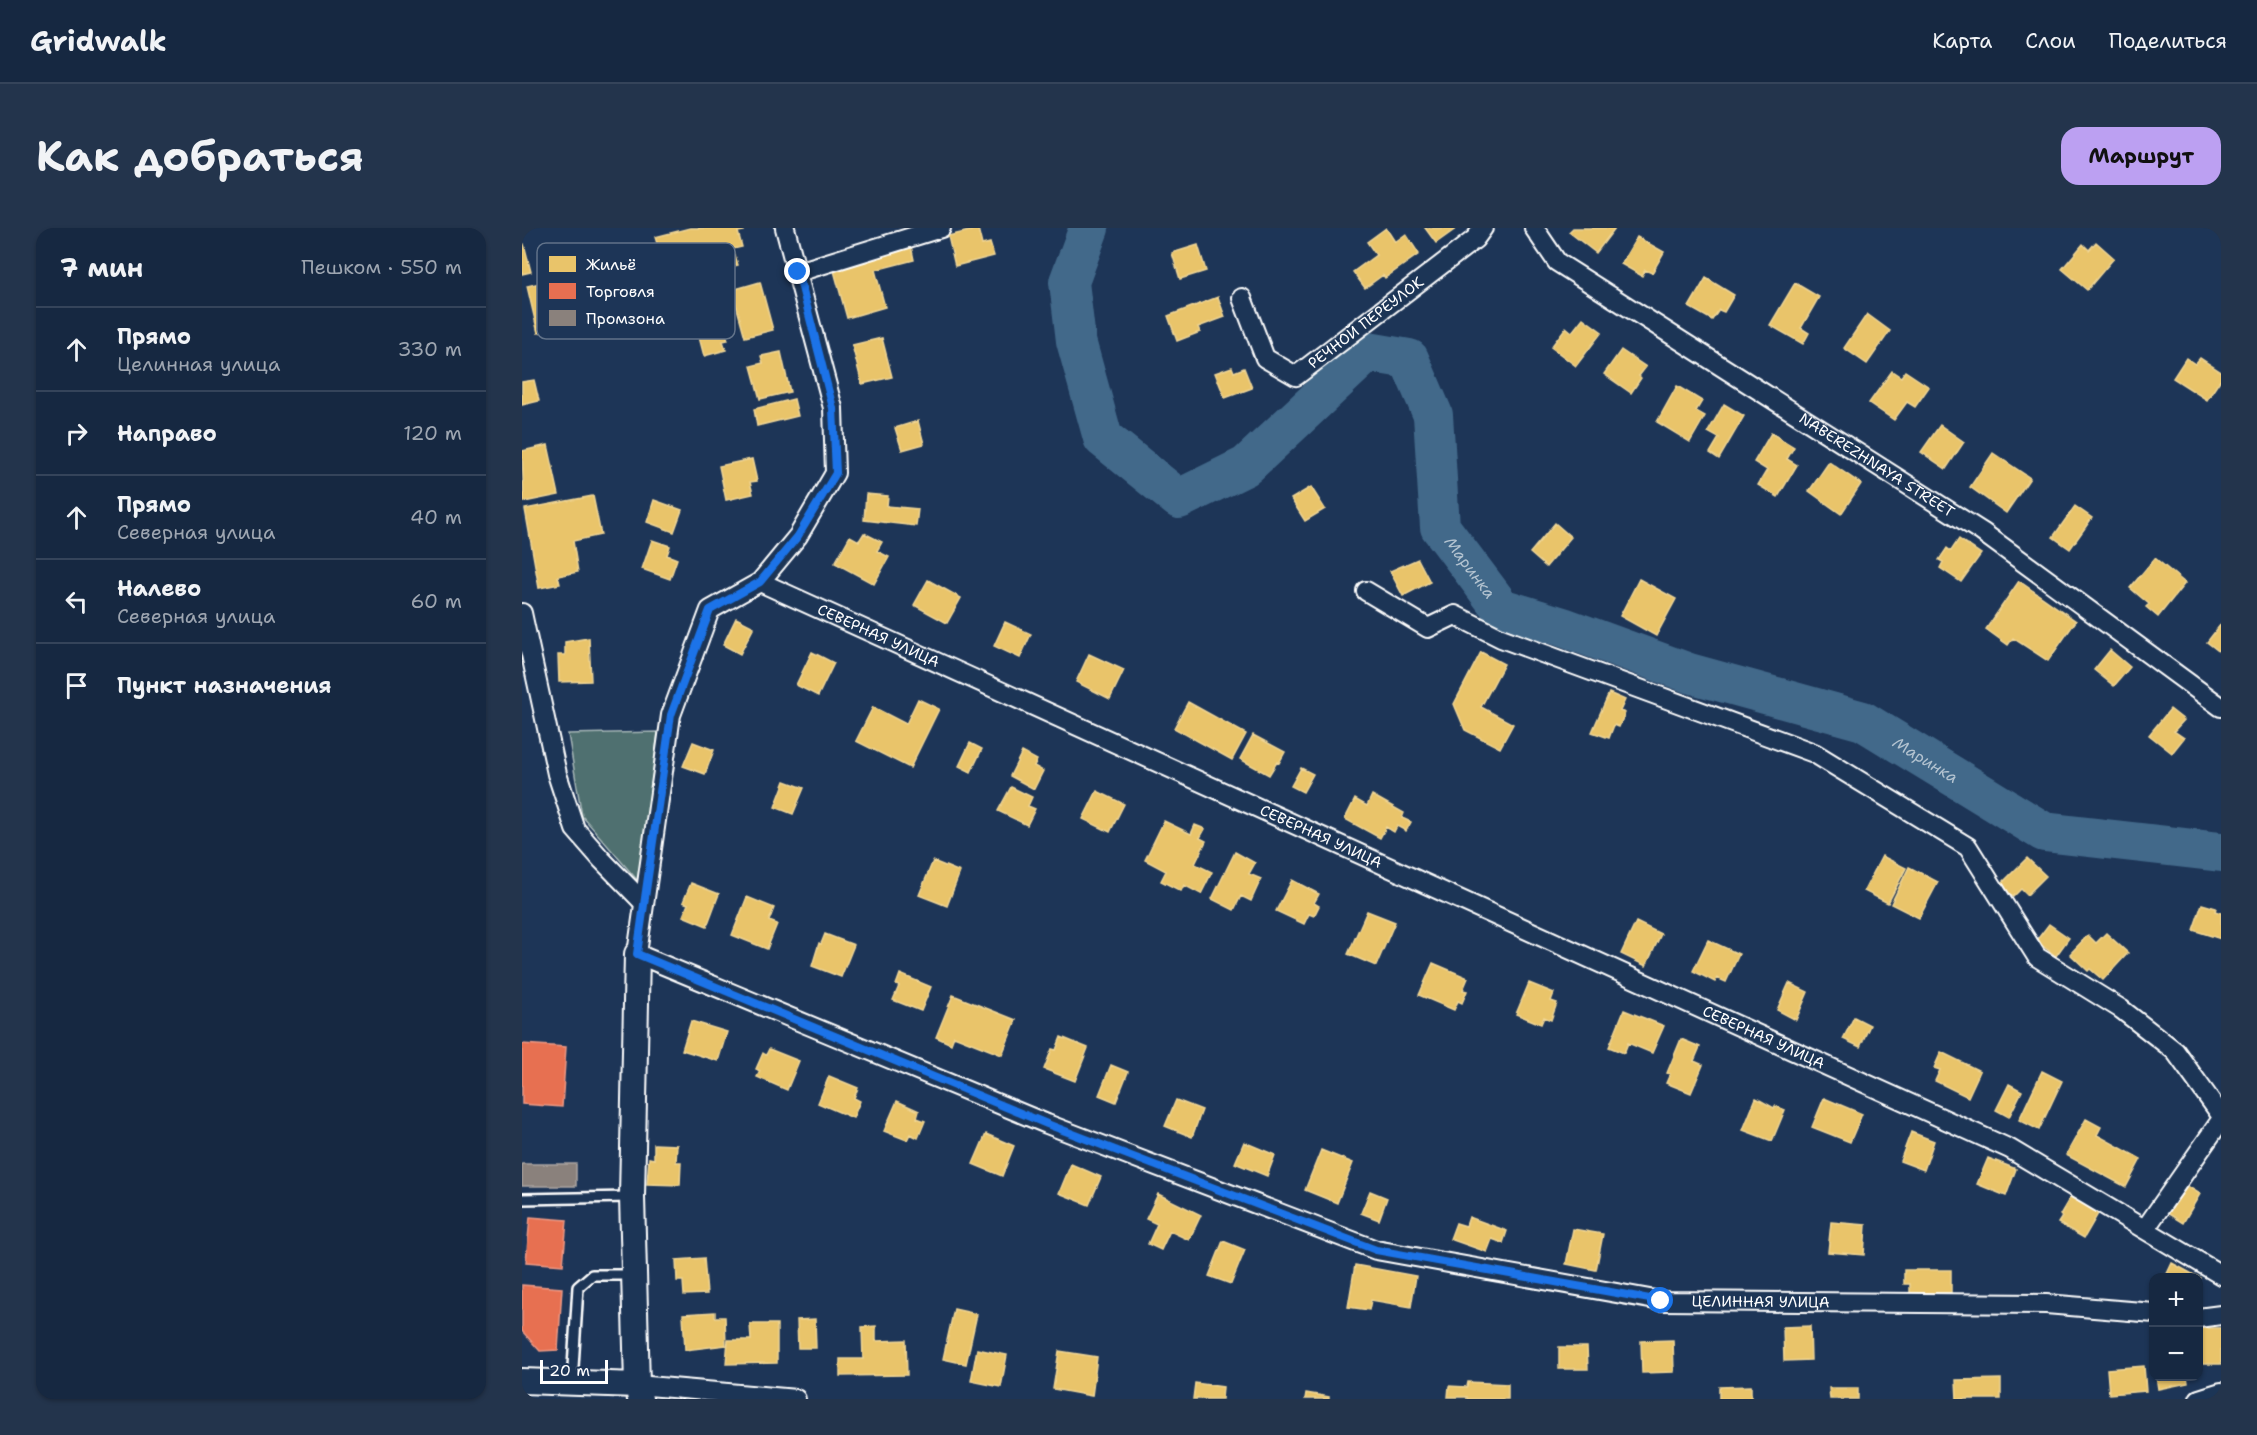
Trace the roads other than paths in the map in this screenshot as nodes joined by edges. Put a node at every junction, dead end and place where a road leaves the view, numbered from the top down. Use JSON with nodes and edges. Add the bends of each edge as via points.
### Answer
{"nodes":[{"id":1,"x":785,"y":228,"type":"edge"},
{"id":2,"x":941,"y":228,"type":"edge"},
{"id":3,"x":1483,"y":228,"type":"edge"},
{"id":4,"x":1534,"y":228,"type":"edge"},
{"id":5,"x":798,"y":272,"type":"junction"},
{"id":6,"x":1242,"y":298,"type":"dead end"},
{"id":7,"x":760,"y":582,"type":"junction"},
{"id":8,"x":1366,"y":591,"type":"dead end"},
{"id":9,"x":522,"y":613,"type":"edge"},
{"id":10,"x":2221,"y":707,"type":"edge"},
{"id":11,"x":644,"y":903,"type":"junction"},
{"id":12,"x":637,"y":954,"type":"junction"},
{"id":13,"x":2221,"y":1115,"type":"edge"},
{"id":14,"x":2221,"y":1120,"type":"edge"},
{"id":15,"x":632,"y":1197,"type":"junction"},
{"id":16,"x":522,"y":1199,"type":"edge"},
{"id":17,"x":2145,"y":1229,"type":"junction"},
{"id":18,"x":2221,"y":1275,"type":"edge"},
{"id":19,"x":634,"y":1276,"type":"junction"},
{"id":20,"x":2149,"y":1314,"type":"edge"},
{"id":21,"x":2221,"y":1315,"type":"edge"},
{"id":22,"x":2203,"y":1317,"type":"edge"},
{"id":23,"x":522,"y":1381,"type":"edge"},
{"id":24,"x":572,"y":1383,"type":"junction"},
{"id":25,"x":639,"y":1392,"type":"edge"},
{"id":26,"x":2221,"y":1392,"type":"edge"},
{"id":27,"x":796,"y":1399,"type":"edge"},
{"id":28,"x":2199,"y":1399,"type":"edge"}],
"edges":[{"from":1,"to":5,"type":"street"},
{"from":2,"to":5,"type":"street"},
{"from":3,"to":6,"type":"street","name":"РЕЧНОЙ ПЕРЕУЛОК","via":[[1475,239],[1296,376],[1265,358]]},
{"from":4,"to":10,"type":"street","name":"NABEREZHNAYA STREET","via":[[1557,262],[1982,532]]},
{"from":5,"to":7,"type":"street","via":[[833,408],[836,473],[798,536]]},
{"from":7,"to":11,"type":"street","via":[[710,610],[671,715]]},
{"from":7,"to":17,"type":"street","name":"СЕВЕРНАЯ УЛИЦА","via":[[2010,1149]]},
{"from":8,"to":13,"type":"street","via":[[1428,628],[1455,615],[1501,638],[1814,753],[1968,847],[2037,957],[2121,1008],[2175,1051]]},
{"from":9,"to":11,"type":"street","via":[[557,774],[575,830]]},
{"from":11,"to":12,"type":"street"},
{"from":12,"to":15,"type":"street"},
{"from":12,"to":20,"type":"street","name":"ЦЕЛИННАЯ УЛИЦА","via":[[1047,1124],[1376,1250],[1661,1301],[2046,1304]]},
{"from":14,"to":17,"type":"street"},
{"from":15,"to":16,"type":"lane"},
{"from":15,"to":19,"type":"street"},
{"from":17,"to":18,"type":"street","name":"СЕВЕРНАЯ УЛИЦА"},
{"from":19,"to":24,"type":"lane","via":[[592,1275],[578,1287]]},
{"from":19,"to":25,"type":"street"},
{"from":21,"to":22,"type":"street"},
{"from":23,"to":24,"type":"street"},
{"from":24,"to":25,"type":"street"},
{"from":25,"to":27,"type":"street"},
{"from":26,"to":28,"type":"street"}]}
